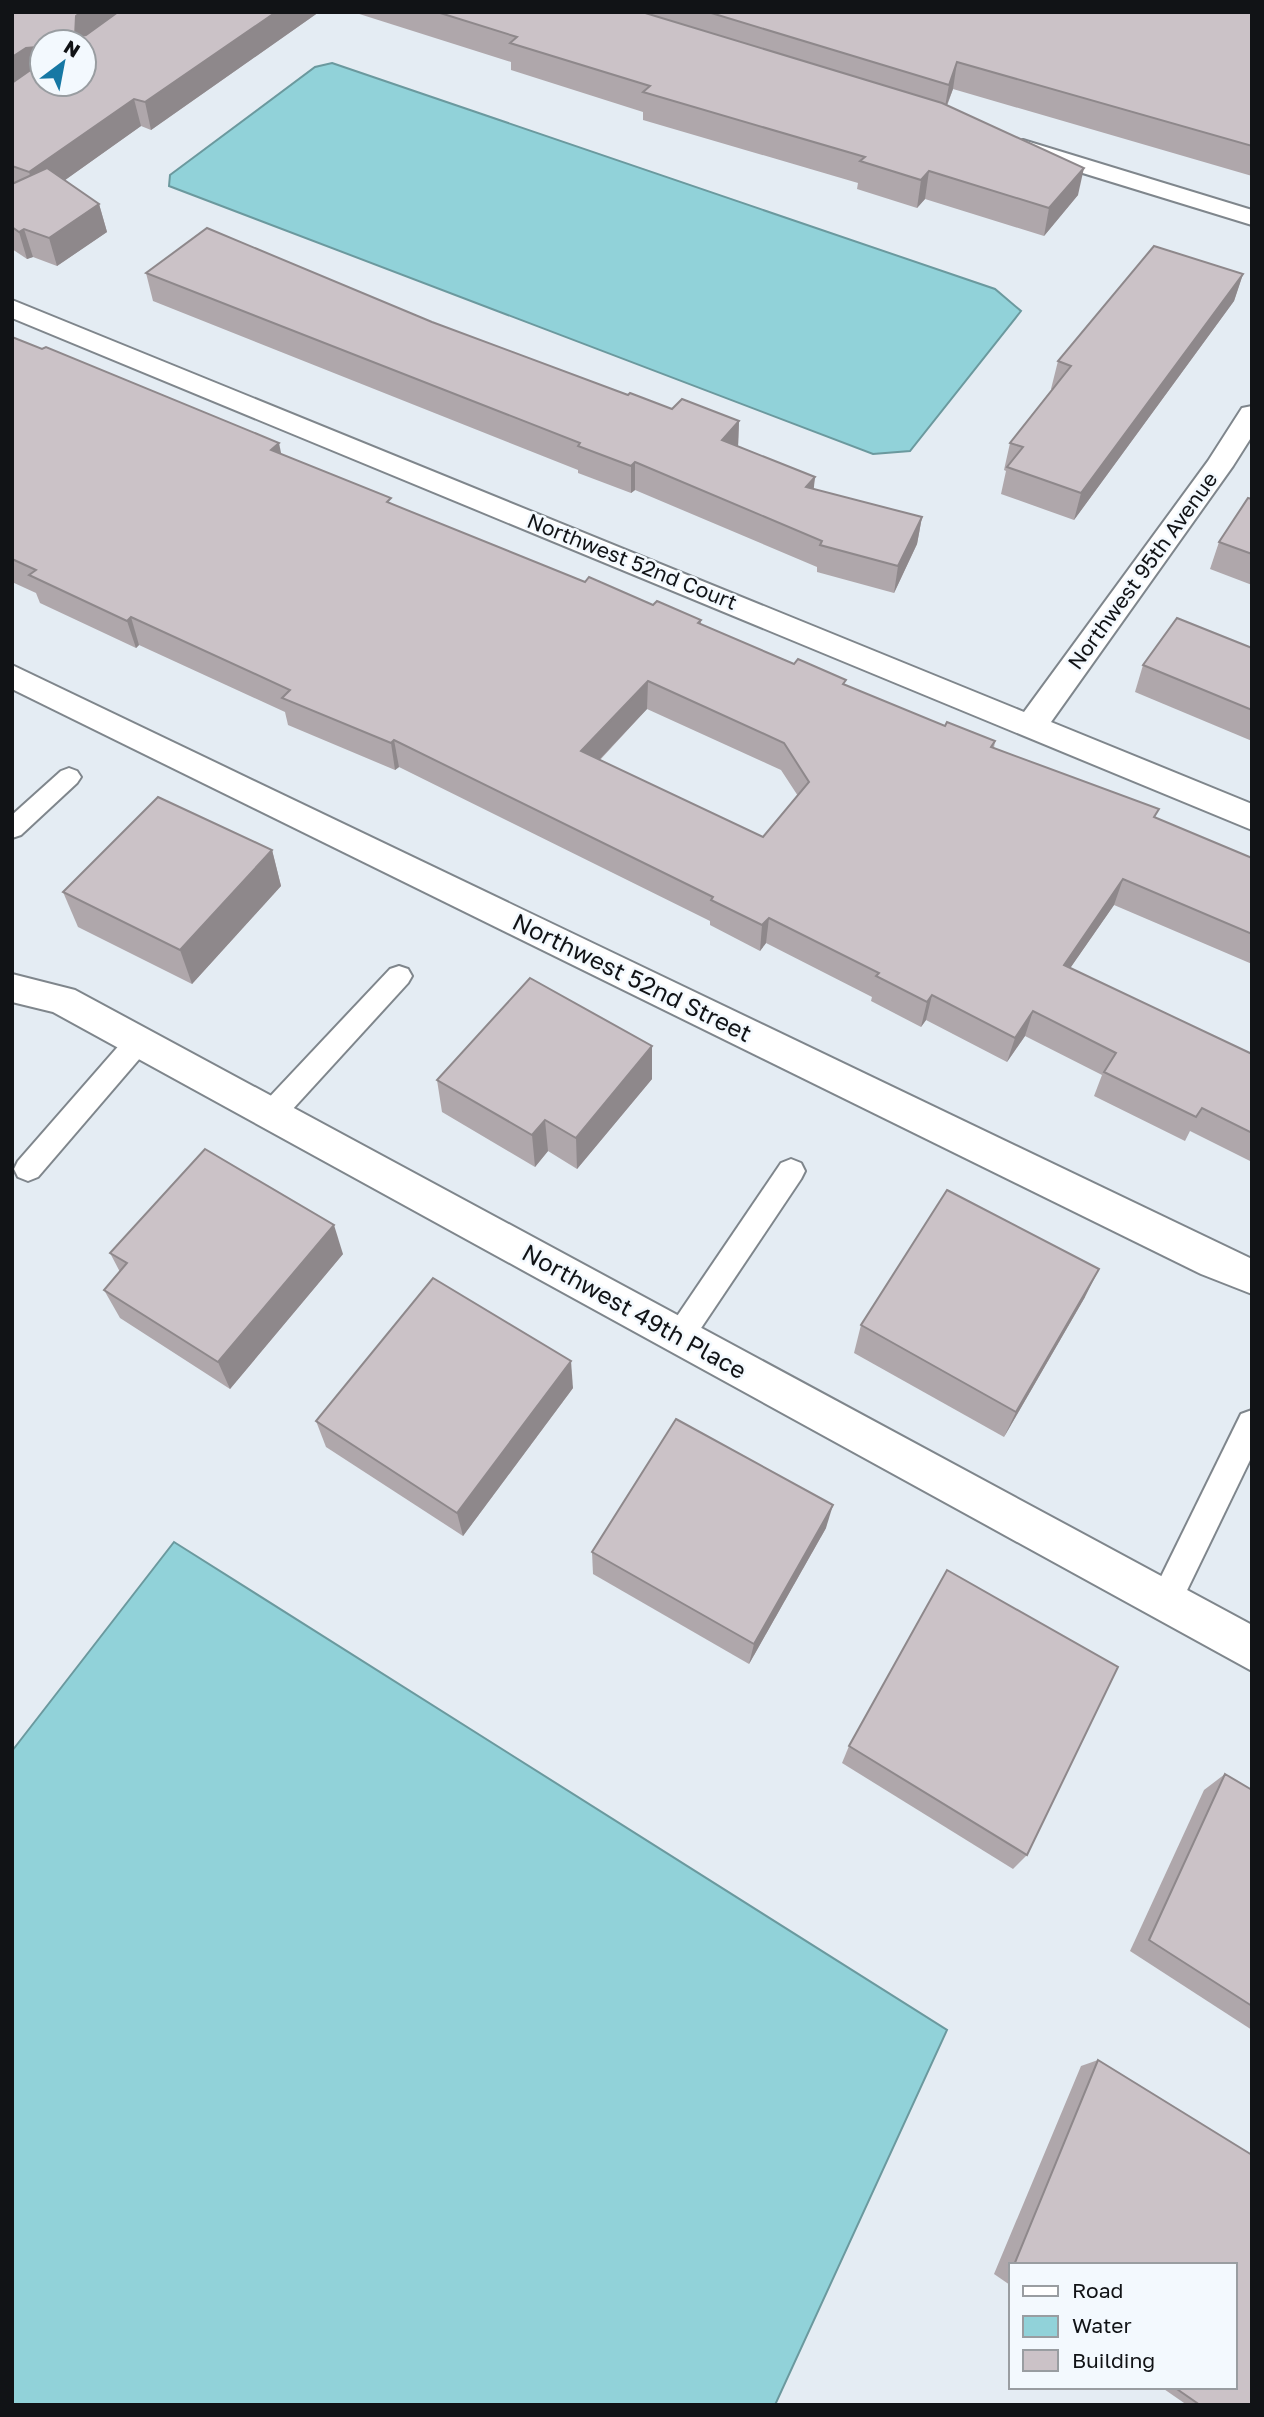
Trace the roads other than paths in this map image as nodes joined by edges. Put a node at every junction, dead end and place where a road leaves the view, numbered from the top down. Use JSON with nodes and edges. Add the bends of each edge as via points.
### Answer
{"nodes":[{"id":1,"x":999,"y":140,"type":"edge"},
{"id":2,"x":1252,"y":218,"type":"edge"},
{"id":3,"x":12,"y":308,"type":"edge"},
{"id":4,"x":1252,"y":414,"type":"edge"},
{"id":5,"x":12,"y":676,"type":"edge"},
{"id":6,"x":1031,"y":726,"type":"junction"},
{"id":7,"x":69,"y":777,"type":"dead end"},
{"id":8,"x":1252,"y":818,"type":"edge"},
{"id":9,"x":12,"y":829,"type":"edge"},
{"id":10,"x":398,"y":976,"type":"dead end"},
{"id":11,"x":12,"y":988,"type":"edge"},
{"id":12,"x":138,"y":1042,"type":"junction"},
{"id":13,"x":271,"y":1114,"type":"junction"},
{"id":14,"x":28,"y":1168,"type":"dead end"},
{"id":15,"x":791,"y":1171,"type":"dead end"},
{"id":16,"x":1252,"y":1278,"type":"edge"},
{"id":17,"x":679,"y":1336,"type":"junction"},
{"id":18,"x":1252,"y":1423,"type":"edge"},
{"id":19,"x":1165,"y":1602,"type":"junction"},
{"id":20,"x":1252,"y":1650,"type":"edge"}],
"edges":[{"from":1,"to":2,"type":"street"},
{"from":3,"to":6,"type":"street","name":"Northwest 52nd Court"},
{"from":4,"to":6,"type":"street","name":"Northwest 95th Avenue","via":[[1230,469]]},
{"from":5,"to":16,"type":"street","name":"Northwest 52nd Street"},
{"from":6,"to":8,"type":"street","name":"Northwest 52nd Court"},
{"from":7,"to":9,"type":"lane"},
{"from":10,"to":13,"type":"lane"},
{"from":11,"to":12,"type":"street","name":"Northwest 49th Place","via":[[62,1000]]},
{"from":12,"to":13,"type":"street","name":"Northwest 49th Place"},
{"from":12,"to":14,"type":"lane"},
{"from":13,"to":17,"type":"street","name":"Northwest 49th Place"},
{"from":15,"to":17,"type":"lane"},
{"from":17,"to":19,"type":"street","name":"Northwest 49th Place"},
{"from":18,"to":19,"type":"lane"},
{"from":19,"to":20,"type":"street","name":"Northwest 49th Place"}]}
